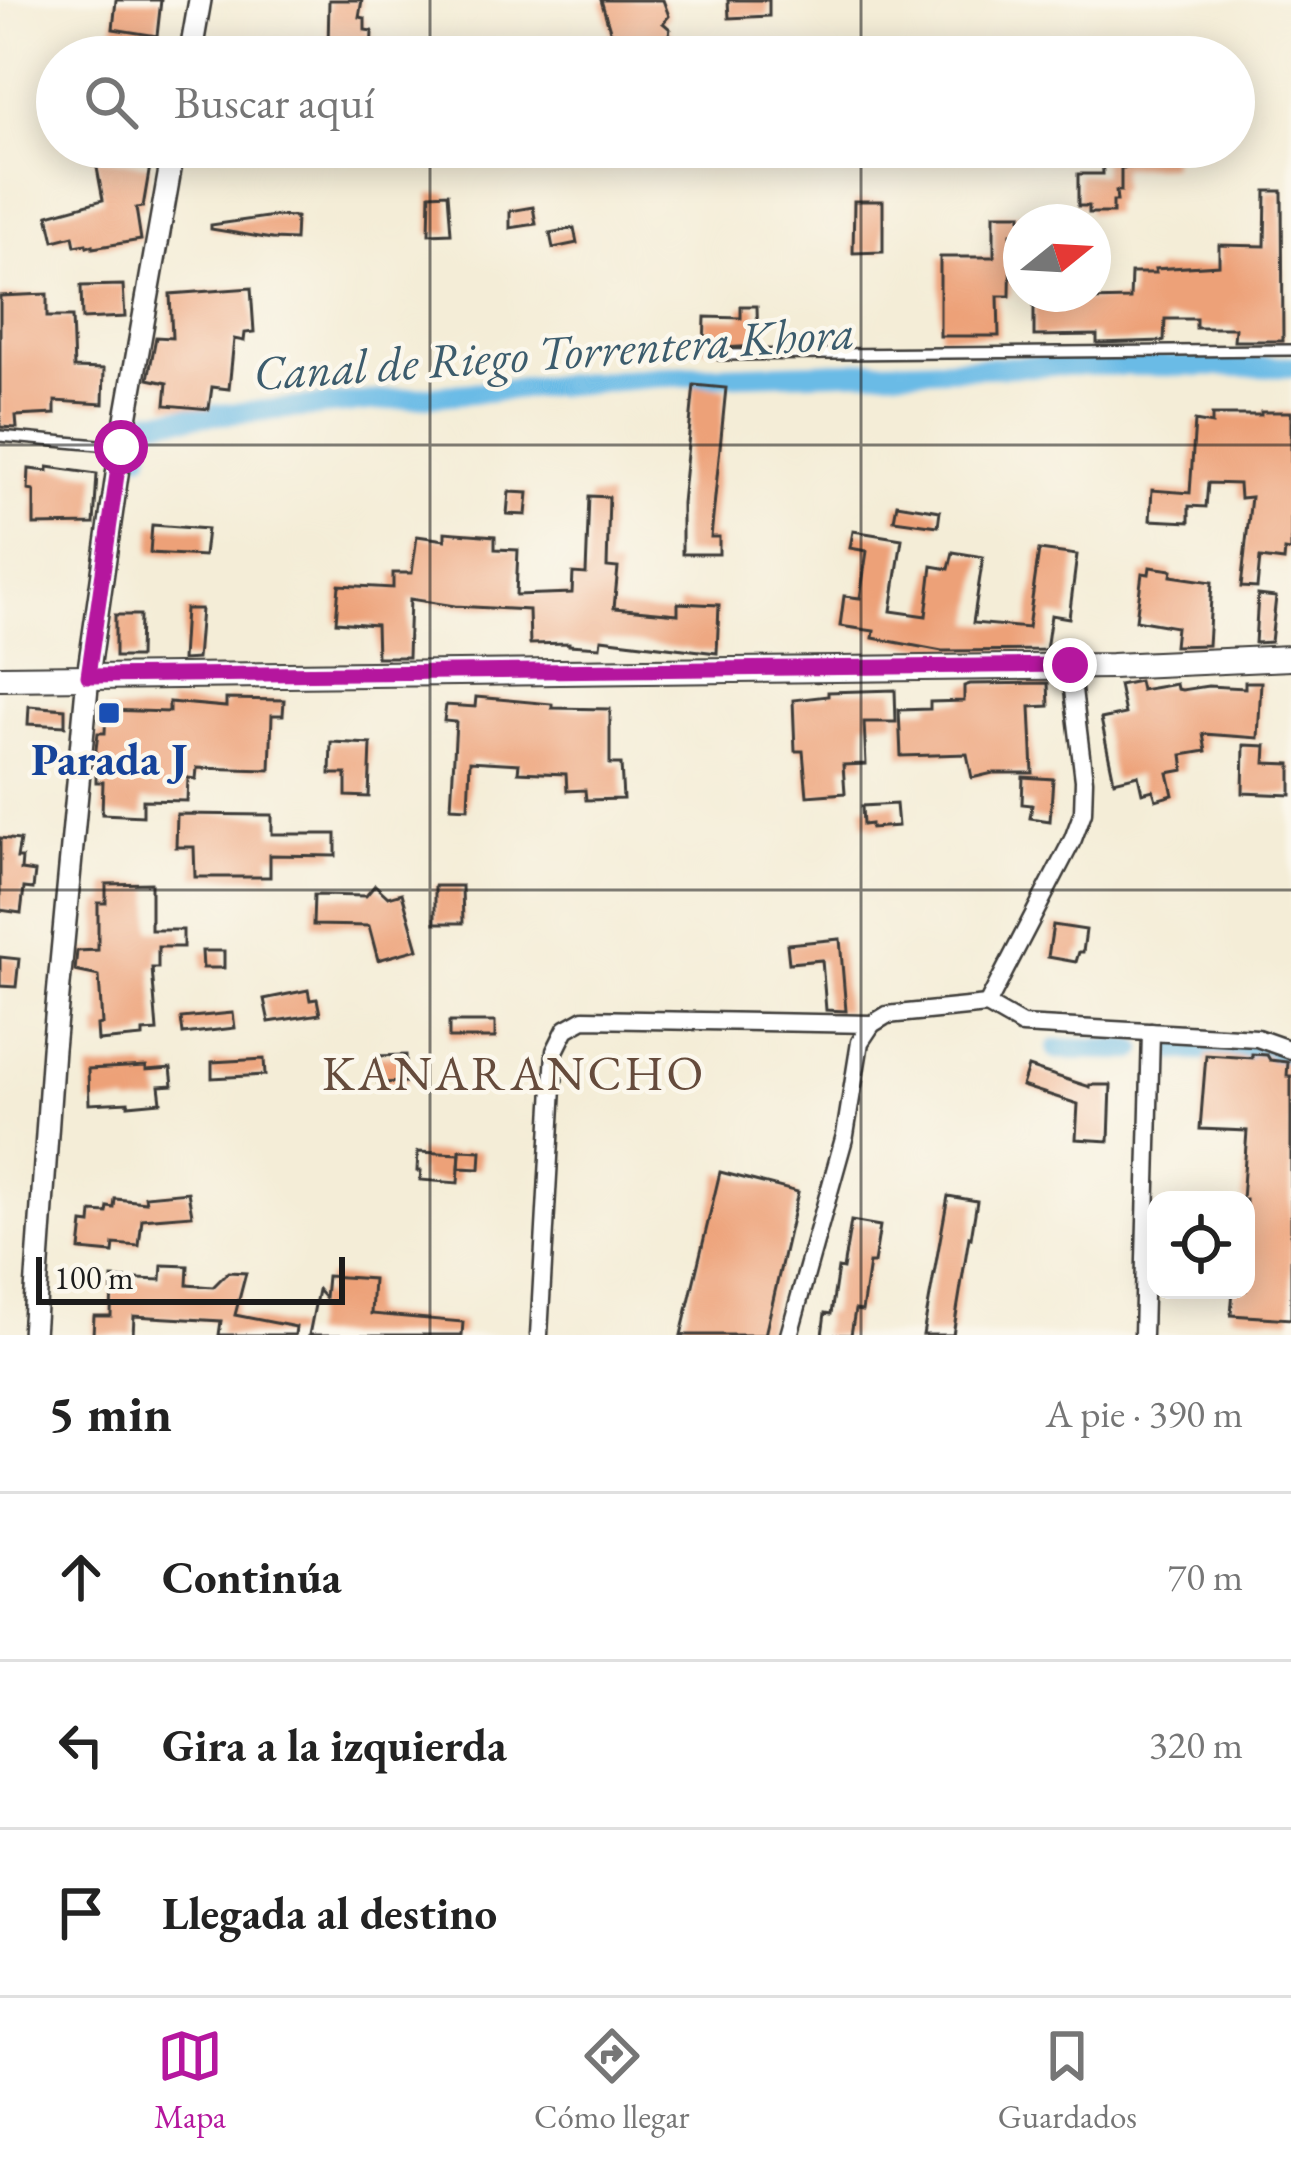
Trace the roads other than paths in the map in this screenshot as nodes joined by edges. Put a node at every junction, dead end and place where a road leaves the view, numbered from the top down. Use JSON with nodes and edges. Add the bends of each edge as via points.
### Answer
{"nodes":[{"id":1,"x":200,"y":0,"type":"edge"},
{"id":2,"x":194,"y":36,"type":"edge"},
{"id":3,"x":170,"y":168,"type":"edge"},
{"id":4,"x":1291,"y":350,"type":"edge"},
{"id":5,"x":720,"y":355,"type":"dead end"},
{"id":6,"x":0,"y":436,"type":"edge"},
{"id":7,"x":121,"y":447,"type":"junction"},
{"id":8,"x":1291,"y":658,"type":"edge"},
{"id":9,"x":1070,"y":665,"type":"junction"},
{"id":10,"x":88,"y":676,"type":"junction"},
{"id":11,"x":0,"y":678,"type":"edge"},
{"id":12,"x":987,"y":1004,"type":"junction"},
{"id":13,"x":872,"y":1024,"type":"junction"},
{"id":14,"x":1151,"y":1032,"type":"junction"},
{"id":15,"x":1291,"y":1050,"type":"edge"},
{"id":16,"x":32,"y":1335,"type":"edge"},
{"id":17,"x":539,"y":1335,"type":"edge"},
{"id":18,"x":789,"y":1335,"type":"edge"},
{"id":19,"x":1143,"y":1335,"type":"edge"}],
"edges":[{"from":1,"to":2,"type":"street"},
{"from":3,"to":7,"type":"street"},
{"from":4,"to":5,"type":"lane"},
{"from":6,"to":7,"type":"lane"},
{"from":7,"to":10,"type":"street"},
{"from":8,"to":9,"type":"main road"},
{"from":9,"to":10,"type":"main road"},
{"from":9,"to":12,"type":"street","via":[[1083,812]]},
{"from":10,"to":11,"type":"main road"},
{"from":10,"to":16,"type":"street"},
{"from":12,"to":13,"type":"street","via":[[887,1015]]},
{"from":12,"to":14,"type":"street","via":[[1022,1025]]},
{"from":13,"to":17,"type":"street","via":[[584,1019],[566,1029],[555,1051]]},
{"from":13,"to":18,"type":"street","via":[[860,1042],[845,1135]]},
{"from":14,"to":15,"type":"street","via":[[1256,1038]]},
{"from":14,"to":19,"type":"street"}]}
